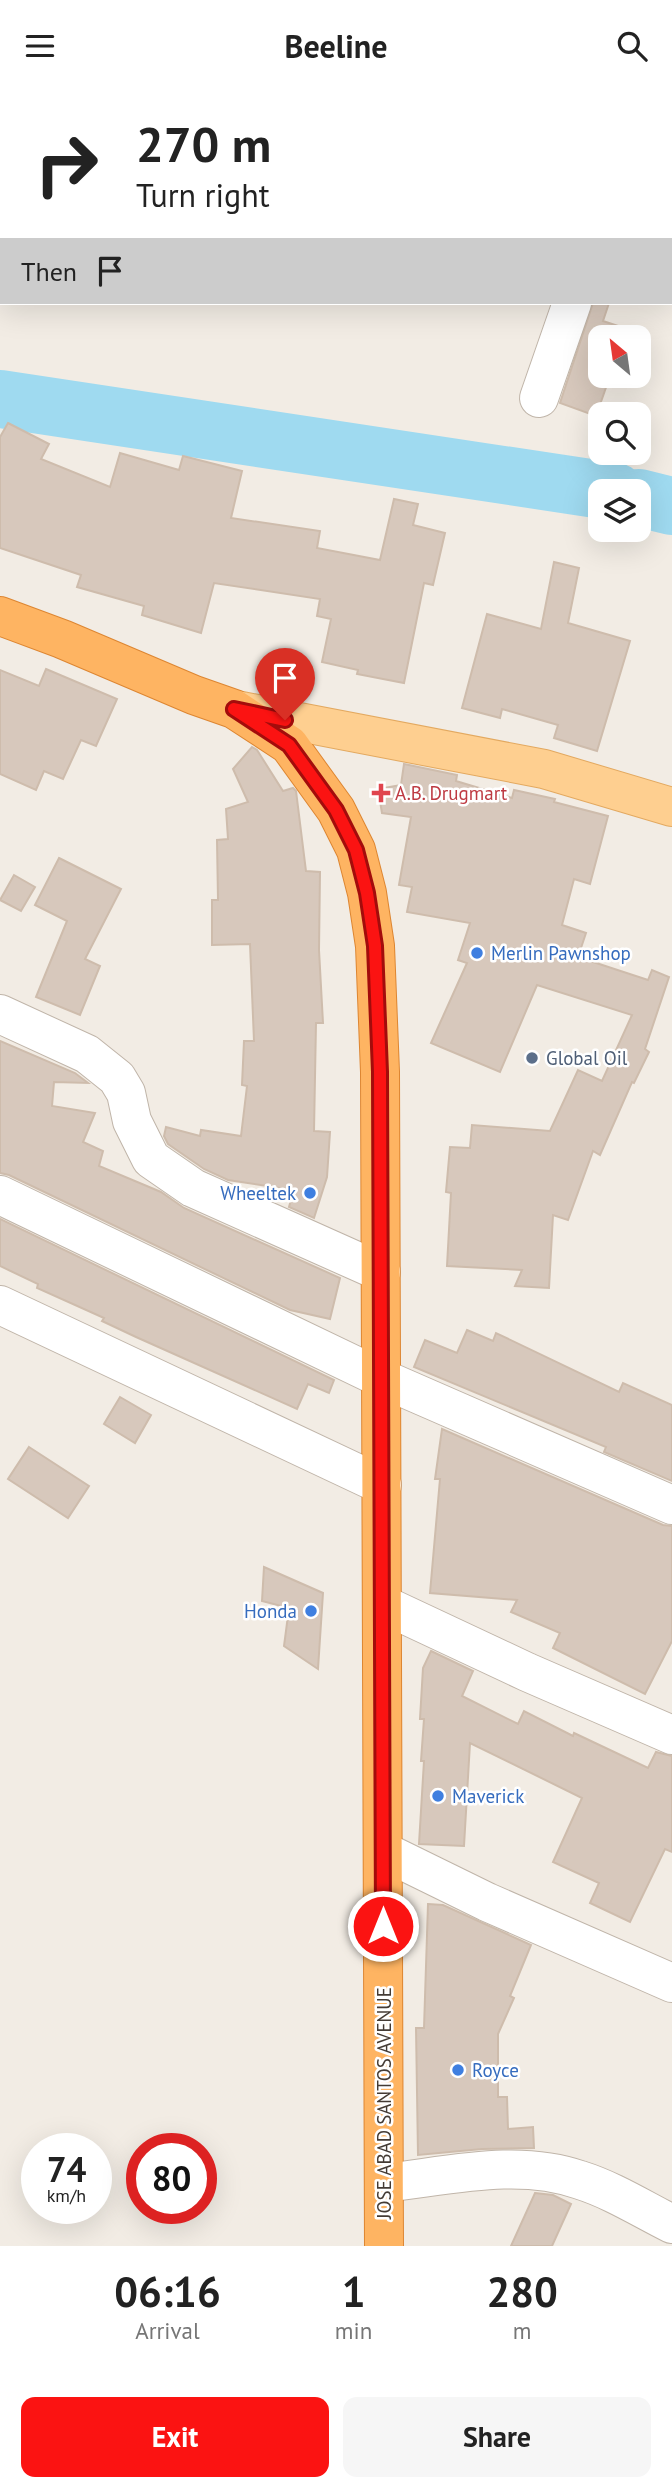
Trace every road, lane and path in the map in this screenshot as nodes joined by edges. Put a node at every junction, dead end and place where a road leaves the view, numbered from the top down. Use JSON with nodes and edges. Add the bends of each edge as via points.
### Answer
{"nodes":[{"id":1,"x":571,"y":305,"type":"edge"},
{"id":2,"x":539,"y":398,"type":"dead end"},
{"id":3,"x":0,"y":616,"type":"edge"},
{"id":4,"x":234,"y":709,"type":"junction"},
{"id":5,"x":672,"y":807,"type":"edge"},
{"id":6,"x":0,"y":1014,"type":"edge"},
{"id":7,"x":0,"y":1195,"type":"edge"},
{"id":8,"x":381,"y":1272,"type":"junction"},
{"id":9,"x":0,"y":1305,"type":"edge"},
{"id":10,"x":381,"y":1378,"type":"junction"},
{"id":11,"x":382,"y":1485,"type":"junction"},
{"id":12,"x":672,"y":1505,"type":"edge"},
{"id":13,"x":382,"y":1604,"type":"junction"},
{"id":14,"x":672,"y":1735,"type":"edge"},
{"id":15,"x":383,"y":1851,"type":"junction"},
{"id":16,"x":672,"y":1983,"type":"edge"},
{"id":17,"x":384,"y":2183,"type":"junction"},
{"id":18,"x":672,"y":2224,"type":"edge"},
{"id":19,"x":384,"y":2246,"type":"edge"}],
"edges":[{"from":1,"to":2,"type":"street"},
{"from":3,"to":4,"type":"highway","name":"JOSE ABAD SANTOS AVENUE"},
{"from":4,"to":5,"type":"main road","via":[[544,769]]},
{"from":4,"to":8,"type":"highway","name":"JOSE ABAD SANTOS AVENUE","via":[[289,745],[336,810],[356,850],[367,893],[379,1002]]},
{"from":6,"to":8,"type":"street","via":[[87,1054],[117,1078],[151,1159],[193,1188]]},
{"from":7,"to":10,"type":"street"},
{"from":8,"to":10,"type":"highway","name":"JOSE ABAD SANTOS AVENUE"},
{"from":9,"to":11,"type":"street"},
{"from":10,"to":11,"type":"highway","name":"JOSE ABAD SANTOS AVENUE"},
{"from":10,"to":12,"type":"street"},
{"from":11,"to":13,"type":"highway","name":"JOSE ABAD SANTOS AVENUE"},
{"from":13,"to":14,"type":"street"},
{"from":13,"to":15,"type":"highway","name":"JOSE ABAD SANTOS AVENUE"},
{"from":15,"to":16,"type":"street"},
{"from":15,"to":17,"type":"highway","name":"JOSE ABAD SANTOS AVENUE"},
{"from":17,"to":18,"type":"street","via":[[541,2170],[580,2180]]},
{"from":17,"to":19,"type":"highway","name":"JOSE ABAD SANTOS AVENUE"}]}
